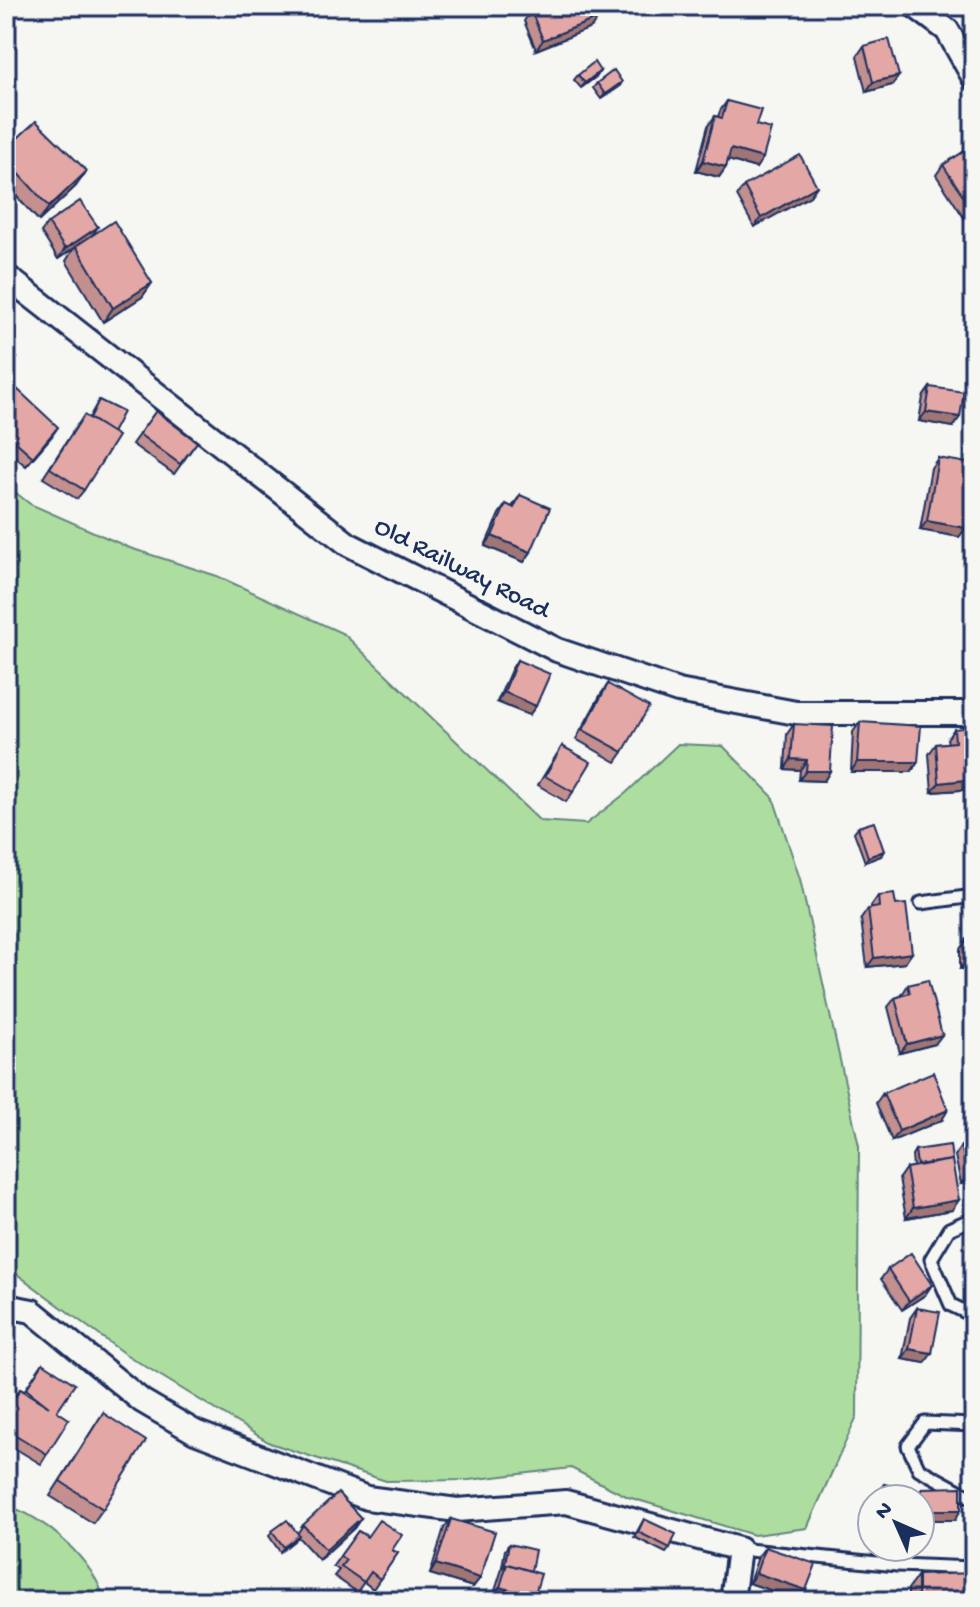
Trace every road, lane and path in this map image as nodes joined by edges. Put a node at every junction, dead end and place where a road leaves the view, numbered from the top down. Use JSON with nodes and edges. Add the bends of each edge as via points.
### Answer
{"nodes":[{"id":1,"x":915,"y":6,"type":"edge"},
{"id":2,"x":974,"y":78,"type":"edge"},
{"id":3,"x":6,"y":276,"type":"edge"},
{"id":4,"x":974,"y":713,"type":"edge"},
{"id":5,"x":974,"y":896,"type":"edge"},
{"id":6,"x":921,"y":903,"type":"dead end"},
{"id":7,"x":974,"y":1218,"type":"edge"},
{"id":8,"x":6,"y":1306,"type":"edge"},
{"id":9,"x":974,"y":1316,"type":"edge"},
{"id":10,"x":974,"y":1425,"type":"edge"},
{"id":11,"x":974,"y":1499,"type":"edge"},
{"id":12,"x":739,"y":1549,"type":"junction"},
{"id":13,"x":974,"y":1568,"type":"edge"},
{"id":14,"x":732,"y":1601,"type":"edge"}],
"edges":[{"from":1,"to":2,"type":"street","via":[[947,30]]},
{"from":3,"to":4,"type":"street","name":"Old Railway Road","via":[[348,544],[557,650],[678,691],[796,713]]},
{"from":5,"to":6,"type":"lane"},
{"from":7,"to":9,"type":"lane","via":[[949,1229],[931,1259],[951,1305]]},
{"from":8,"to":12,"type":"street","via":[[32,1311],[142,1401],[195,1432],[367,1498],[457,1510],[566,1502]]},
{"from":10,"to":11,"type":"lane","via":[[925,1423],[908,1446],[919,1469]]},
{"from":12,"to":13,"type":"lane"},
{"from":12,"to":14,"type":"street"}]}
